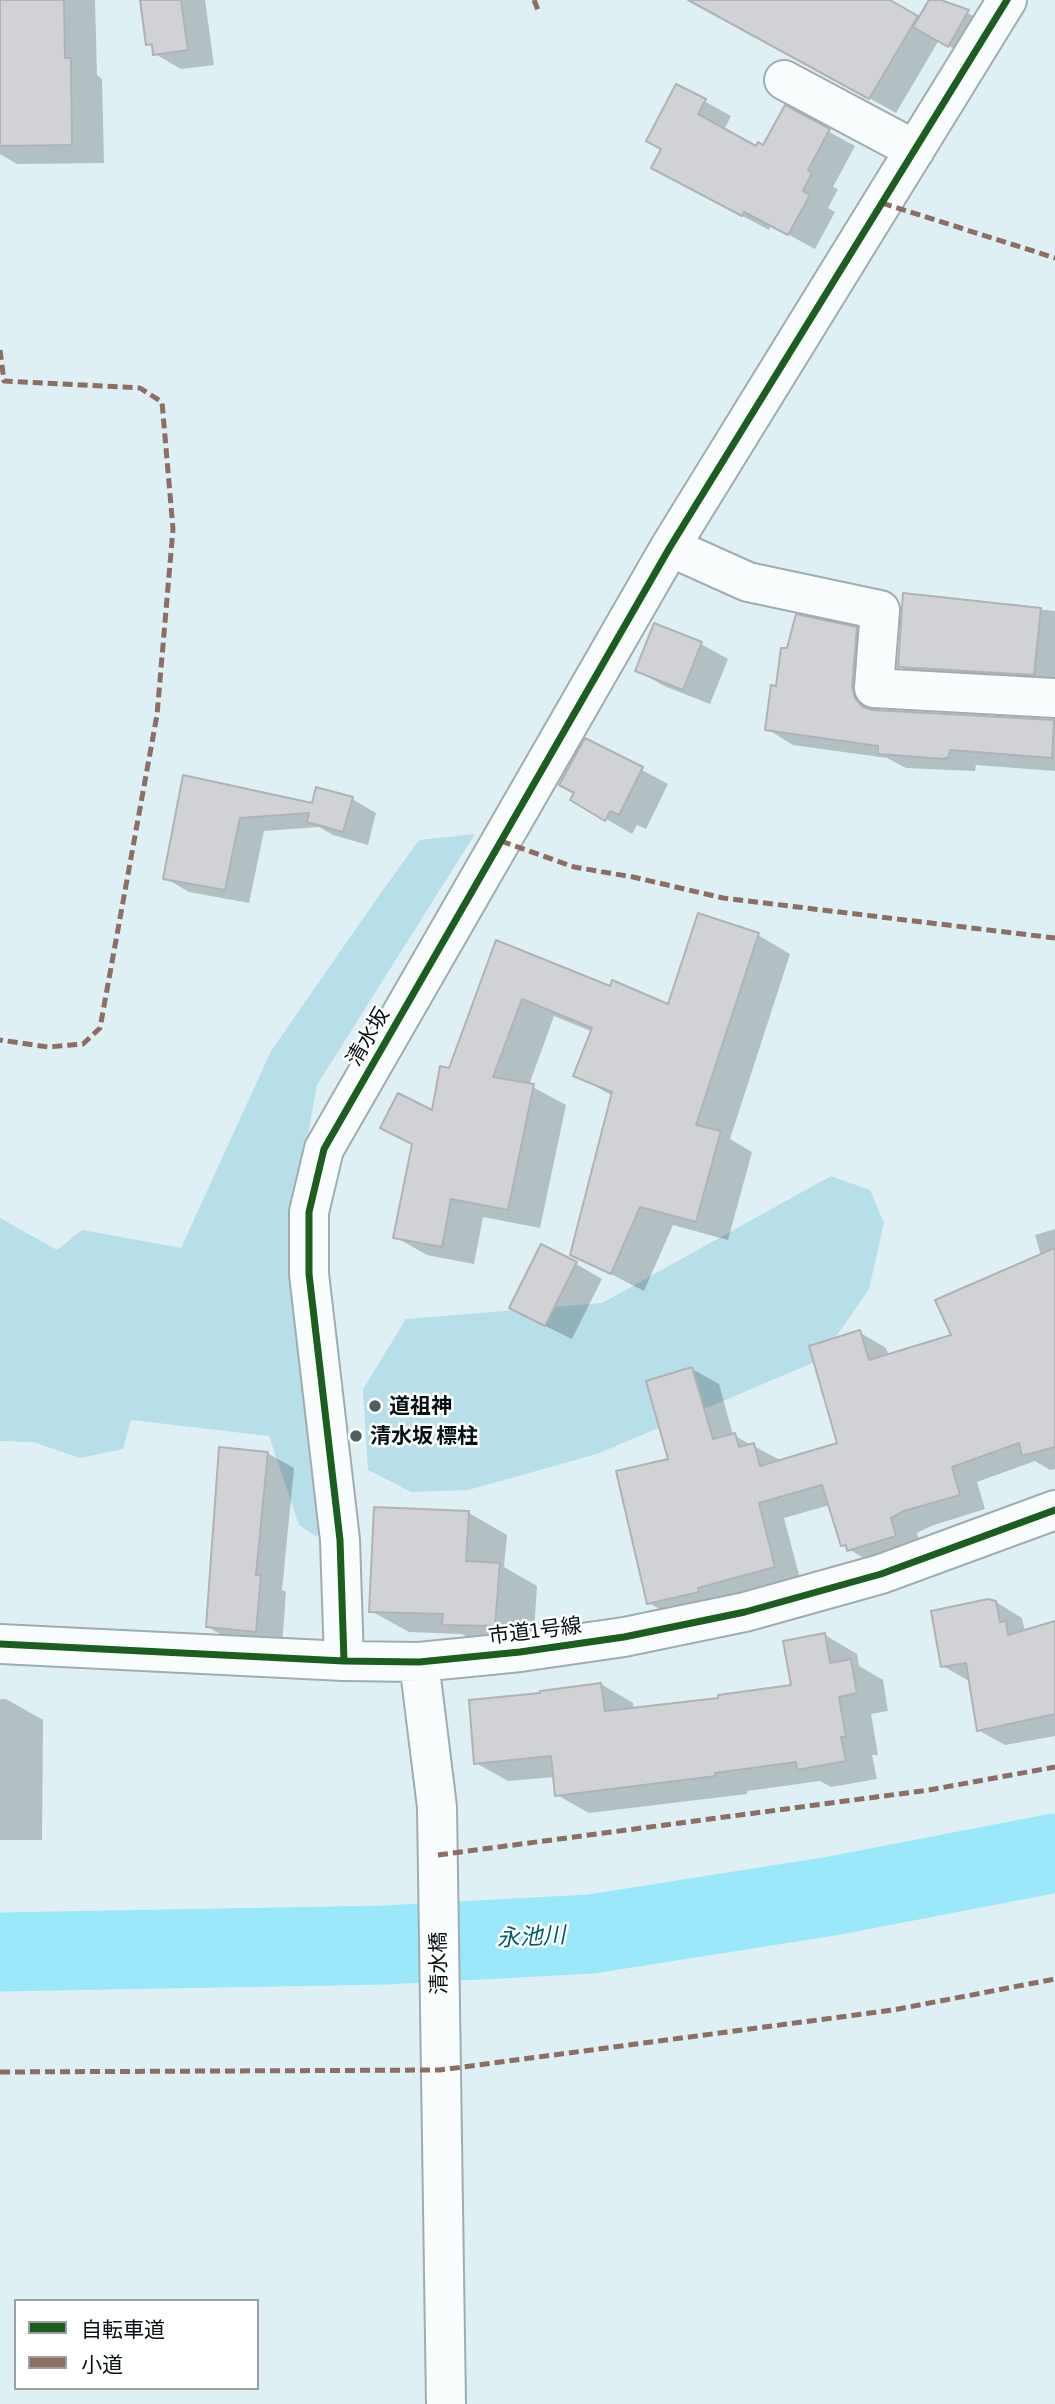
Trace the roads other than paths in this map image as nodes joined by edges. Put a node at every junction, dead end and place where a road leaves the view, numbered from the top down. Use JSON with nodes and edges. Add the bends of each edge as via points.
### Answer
{"nodes":[{"id":1,"x":1007,"y":0,"type":"edge"},
{"id":2,"x":784,"y":80,"type":"dead end"},
{"id":3,"x":915,"y":150,"type":"junction"},
{"id":4,"x":670,"y":547,"type":"junction"},
{"id":5,"x":1055,"y":698,"type":"edge"},
{"id":6,"x":1055,"y":1510,"type":"edge"},
{"id":7,"x":0,"y":1644,"type":"edge"},
{"id":8,"x":344,"y":1661,"type":"junction"},
{"id":9,"x":419,"y":1662,"type":"junction"},
{"id":10,"x":446,"y":2404,"type":"edge"}],
"edges":[{"from":1,"to":3,"type":"street","name":"清水坂"},
{"from":2,"to":3,"type":"street"},
{"from":3,"to":4,"type":"street","name":"清水坂"},
{"from":4,"to":5,"type":"street","via":[[748,582],[880,610],[874,688]]},
{"from":4,"to":8,"type":"street","name":"清水坂","via":[[324,1149],[309,1212],[309,1274],[340,1540]]},
{"from":6,"to":9,"type":"street","name":"市道1号線","via":[[881,1574],[745,1612],[624,1637]]},
{"from":7,"to":8,"type":"street","name":"市道1号線"},
{"from":8,"to":9,"type":"street","name":"市道1号線"},
{"from":9,"to":10,"type":"street","name":"清水橋","via":[[437,1807]]}]}
